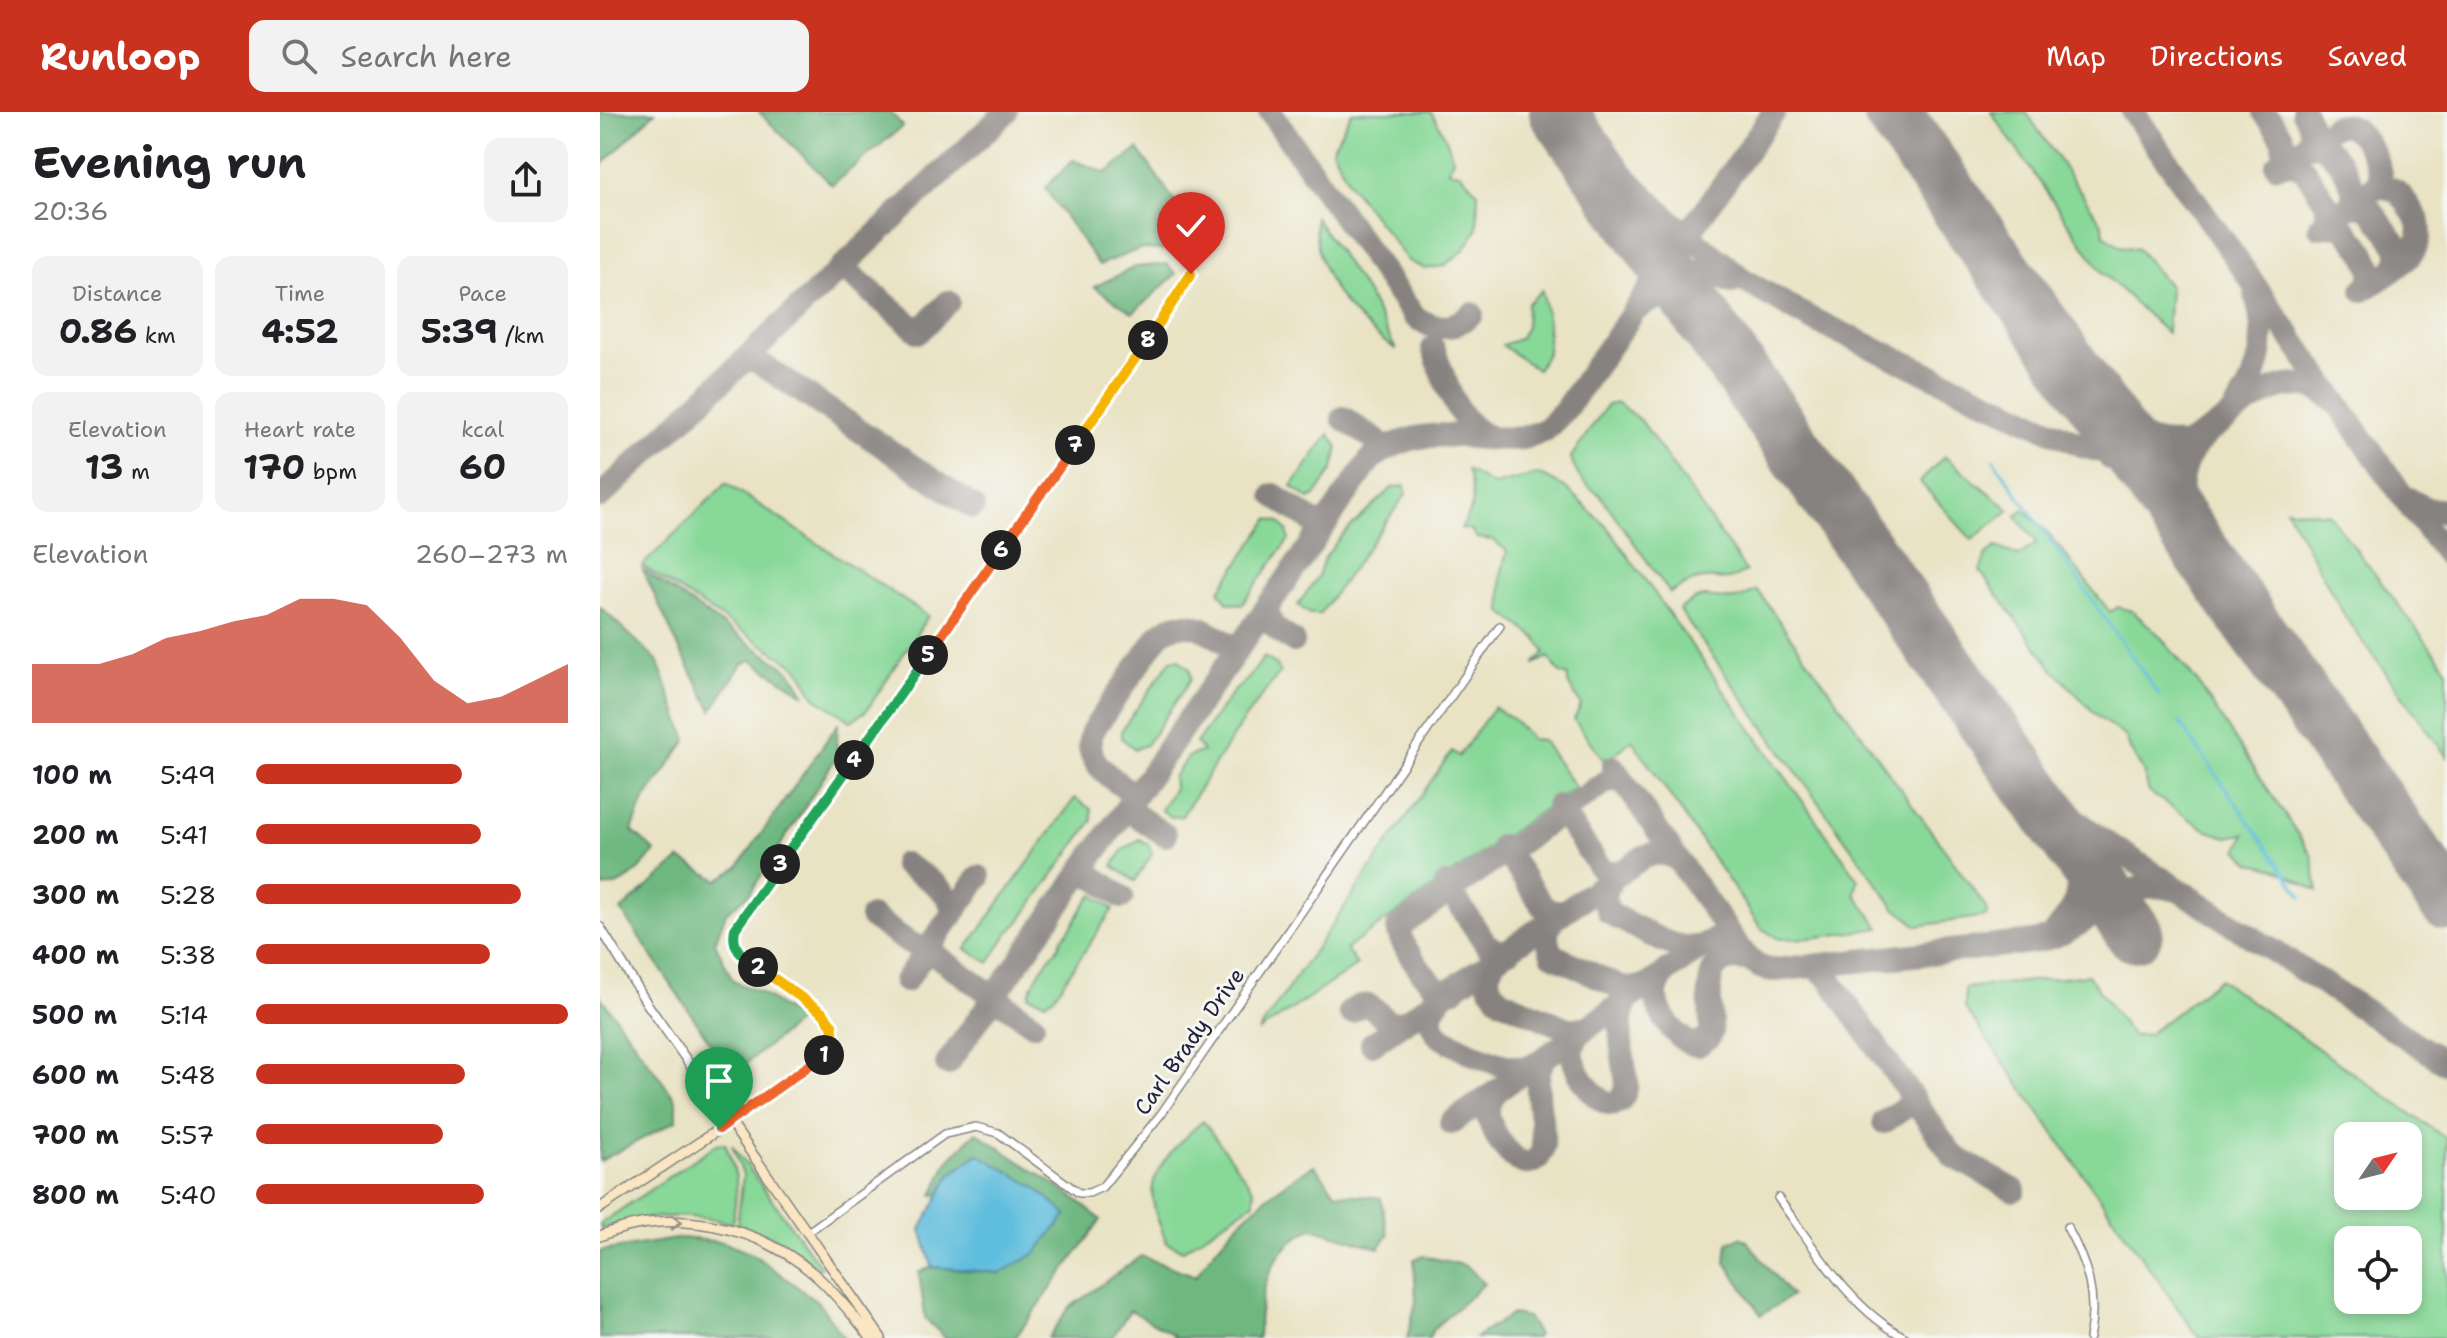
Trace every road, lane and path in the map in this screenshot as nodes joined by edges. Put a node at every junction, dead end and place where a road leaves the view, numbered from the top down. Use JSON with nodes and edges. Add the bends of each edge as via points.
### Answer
{"nodes":[{"id":1,"x":1191,"y":274,"type":"dead end"},
{"id":2,"x":1500,"y":626,"type":"dead end"},
{"id":3,"x":600,"y":927,"type":"edge"},
{"id":4,"x":730,"y":1122,"type":"junction"},
{"id":5,"x":1778,"y":1198,"type":"dead end"},
{"id":6,"x":600,"y":1208,"type":"edge"},
{"id":7,"x":2067,"y":1227,"type":"dead end"},
{"id":8,"x":808,"y":1232,"type":"junction"},
{"id":9,"x":600,"y":1236,"type":"edge"},
{"id":10,"x":872,"y":1338,"type":"edge"},
{"id":11,"x":881,"y":1338,"type":"edge"},
{"id":12,"x":1906,"y":1338,"type":"edge"},
{"id":13,"x":2089,"y":1338,"type":"edge"}],
"edges":[{"from":1,"to":4,"type":"street","via":[[735,929],[735,948],[742,956],[823,1013],[834,1038],[821,1058]]},
{"from":2,"to":8,"type":"street","name":"Carl Brady Drive","via":[[1161,1114],[1102,1187],[1079,1193],[998,1133],[976,1127],[945,1134]]},
{"from":3,"to":4,"type":"street"},
{"from":4,"to":6,"type":"main road"},
{"from":4,"to":8,"type":"main road"},
{"from":5,"to":12,"type":"street","via":[[1854,1300],[1881,1325]]},
{"from":7,"to":13,"type":"street","via":[[2090,1281],[2094,1311]]},
{"from":8,"to":11,"type":"main road"},
{"from":9,"to":10,"type":"main road","one_way":true,"via":[[668,1222],[745,1233],[812,1272]]}]}
